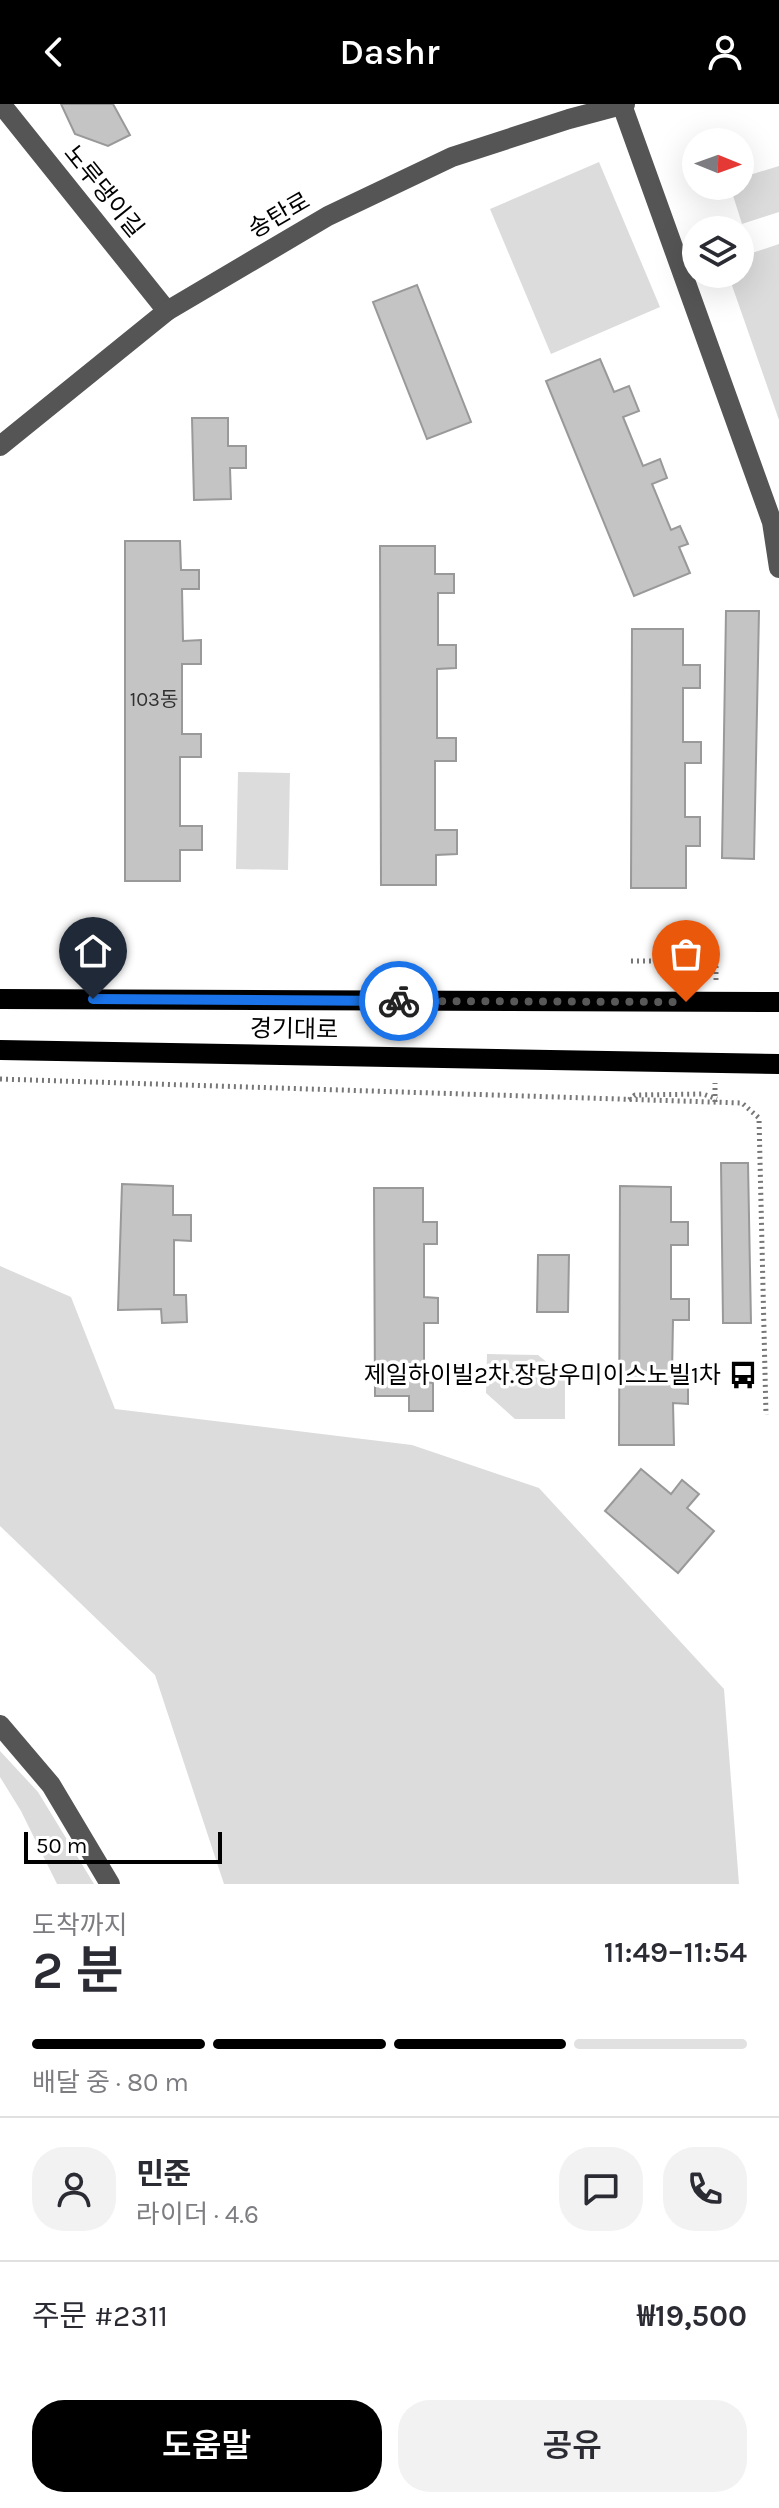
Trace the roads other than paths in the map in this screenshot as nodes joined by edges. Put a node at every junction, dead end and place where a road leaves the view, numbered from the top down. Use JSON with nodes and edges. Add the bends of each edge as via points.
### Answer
{"nodes":[{"id":1,"x":1,"y":104,"type":"edge"},
{"id":2,"x":624,"y":105,"type":"edge"},
{"id":3,"x":167,"y":311,"type":"junction"},
{"id":4,"x":0,"y":446,"type":"edge"},
{"id":5,"x":779,"y":568,"type":"edge"},
{"id":6,"x":0,"y":999,"type":"edge"},
{"id":7,"x":779,"y":1002,"type":"edge"},
{"id":8,"x":0,"y":1050,"type":"edge"},
{"id":9,"x":779,"y":1064,"type":"edge"},
{"id":10,"x":0,"y":1725,"type":"edge"},
{"id":11,"x":110,"y":1884,"type":"edge"}],
"edges":[{"from":1,"to":3,"type":"street","name":"노루댕이길"},
{"from":2,"to":3,"type":"street","name":"송탄로","via":[[452,157],[328,216]]},
{"from":2,"to":5,"type":"street","via":[[772,522]]},
{"from":3,"to":4,"type":"street","name":"송탄로"},
{"from":6,"to":7,"type":"main road","name":"경기대로"},
{"from":8,"to":9,"type":"main road","name":"경기대로"},
{"from":10,"to":11,"type":"street","via":[[51,1785]]}]}
